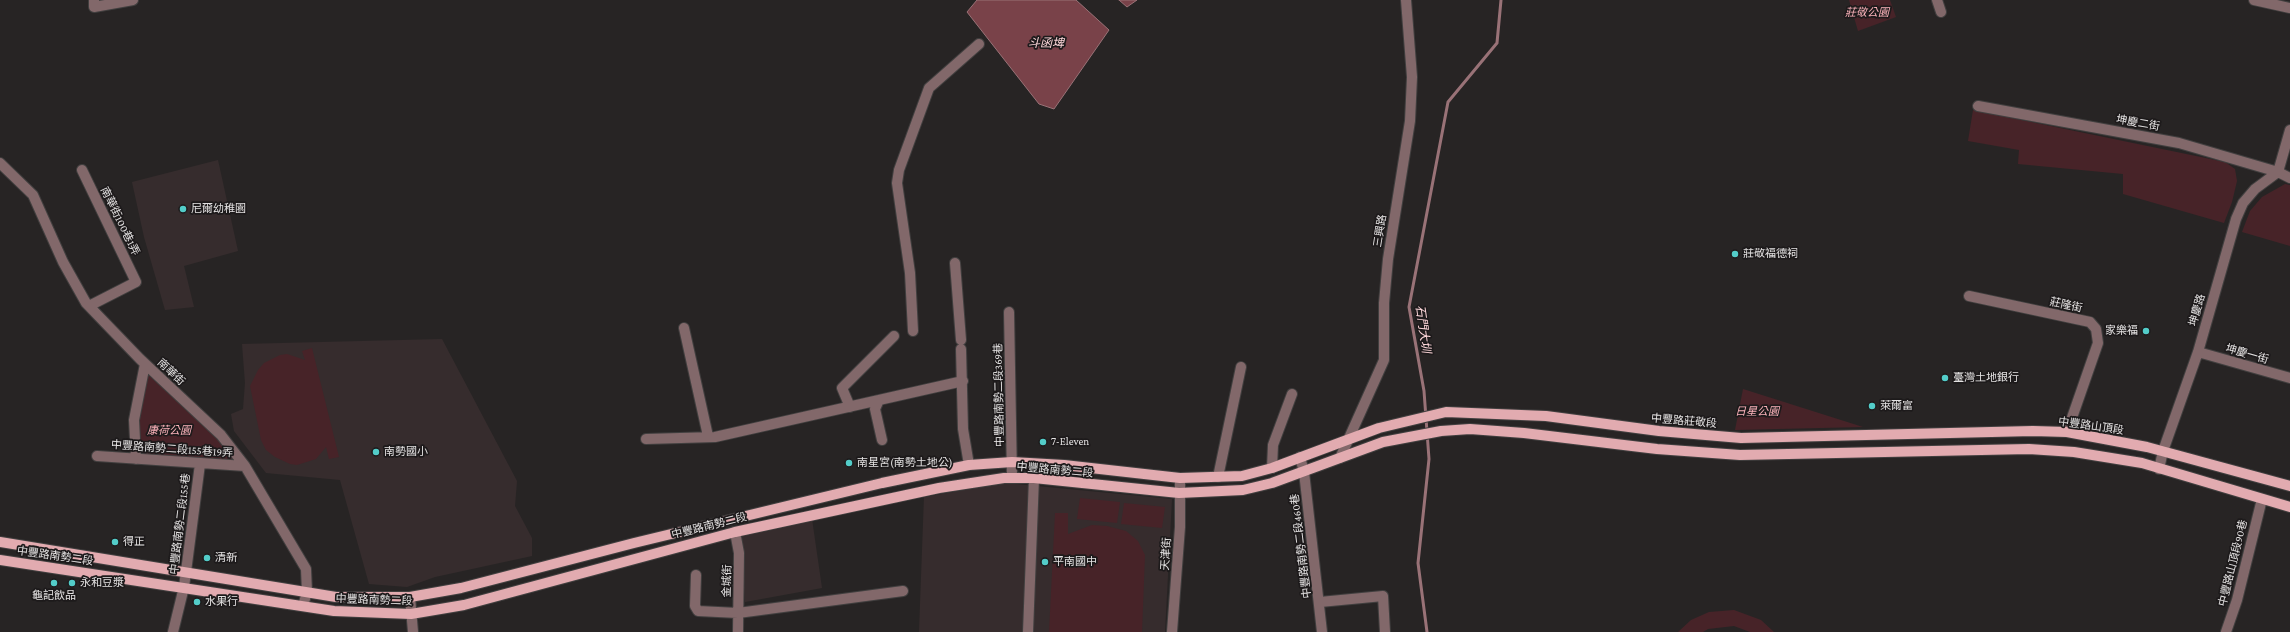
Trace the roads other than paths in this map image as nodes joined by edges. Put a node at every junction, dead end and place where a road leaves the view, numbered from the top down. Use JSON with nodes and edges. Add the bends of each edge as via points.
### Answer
{"nodes":[{"id":1,"x":94,"y":0,"type":"edge"},
{"id":2,"x":133,"y":0,"type":"edge"},
{"id":3,"x":1406,"y":0,"type":"edge"},
{"id":4,"x":1937,"y":0,"type":"edge"},
{"id":5,"x":2254,"y":0,"type":"edge"},
{"id":6,"x":2290,"y":8,"type":"edge"},
{"id":7,"x":1941,"y":12,"type":"dead end"},
{"id":8,"x":979,"y":44,"type":"dead end"},
{"id":9,"x":1978,"y":106,"type":"dead end"},
{"id":10,"x":2290,"y":130,"type":"edge"},
{"id":11,"x":0,"y":163,"type":"edge"},
{"id":12,"x":82,"y":170,"type":"dead end"},
{"id":13,"x":2278,"y":172,"type":"junction"},
{"id":14,"x":2290,"y":178,"type":"edge"},
{"id":15,"x":955,"y":263,"type":"dead end"},
{"id":16,"x":1970,"y":296,"type":"dead end"},
{"id":17,"x":89,"y":306,"type":"junction"},
{"id":18,"x":1009,"y":312,"type":"dead end"},
{"id":19,"x":684,"y":328,"type":"dead end"},
{"id":20,"x":913,"y":332,"type":"dead end"},
{"id":21,"x":894,"y":336,"type":"dead end"},
{"id":22,"x":2198,"y":352,"type":"junction"},
{"id":23,"x":145,"y":364,"type":"junction"},
{"id":24,"x":1241,"y":367,"type":"dead end"},
{"id":25,"x":2290,"y":378,"type":"edge"},
{"id":26,"x":963,"y":381,"type":"junction"},
{"id":27,"x":1292,"y":394,"type":"dead end"},
{"id":28,"x":879,"y":400,"type":"junction"},
{"id":29,"x":850,"y":407,"type":"junction"},
{"id":30,"x":1436,"y":413,"type":"joint"},
{"id":31,"x":2067,"y":432,"type":"junction"},
{"id":32,"x":1882,"y":434,"type":"joint"},
{"id":33,"x":708,"y":436,"type":"junction"},
{"id":34,"x":646,"y":439,"type":"dead end"},
{"id":35,"x":1348,"y":439,"type":"junction"},
{"id":36,"x":882,"y":440,"type":"dead end"},
{"id":37,"x":2163,"y":451,"type":"junction"},
{"id":38,"x":97,"y":456,"type":"dead end"},
{"id":39,"x":1300,"y":457,"type":"junction"},
{"id":40,"x":1340,"y":458,"type":"junction"},
{"id":41,"x":136,"y":459,"type":"junction"},
{"id":42,"x":1012,"y":462,"type":"junction"},
{"id":43,"x":200,"y":464,"type":"junction"},
{"id":44,"x":969,"y":465,"type":"junction"},
{"id":45,"x":245,"y":466,"type":"junction"},
{"id":46,"x":1272,"y":468,"type":"junction"},
{"id":47,"x":2160,"y":469,"type":"junction"},
{"id":48,"x":1304,"y":472,"type":"junction"},
{"id":49,"x":1218,"y":477,"type":"junction"},
{"id":50,"x":1012,"y":478,"type":"junction"},
{"id":51,"x":1034,"y":478,"type":"junction"},
{"id":52,"x":1180,"y":478,"type":"junction"},
{"id":53,"x":2290,"y":486,"type":"edge"},
{"id":54,"x":1179,"y":493,"type":"junction"},
{"id":55,"x":2262,"y":499,"type":"junction"},
{"id":56,"x":2290,"y":507,"type":"edge"},
{"id":57,"x":735,"y":532,"type":"junction"},
{"id":58,"x":0,"y":542,"type":"edge"},
{"id":59,"x":0,"y":560,"type":"edge"},
{"id":60,"x":185,"y":573,"type":"junction"},
{"id":61,"x":696,"y":575,"type":"dead end"},
{"id":62,"x":184,"y":587,"type":"junction"},
{"id":63,"x":903,"y":591,"type":"dead end"},
{"id":64,"x":307,"y":592,"type":"junction"},
{"id":65,"x":410,"y":597,"type":"junction"},
{"id":66,"x":1320,"y":602,"type":"junction"},
{"id":67,"x":303,"y":606,"type":"junction"},
{"id":68,"x":738,"y":613,"type":"junction"},
{"id":69,"x":410,"y":614,"type":"junction"},
{"id":70,"x":173,"y":632,"type":"edge"},
{"id":71,"x":413,"y":632,"type":"edge"},
{"id":72,"x":738,"y":632,"type":"edge"},
{"id":73,"x":1028,"y":632,"type":"edge"},
{"id":74,"x":1172,"y":632,"type":"edge"},
{"id":75,"x":1322,"y":632,"type":"edge"},
{"id":76,"x":1385,"y":632,"type":"edge"},
{"id":77,"x":2226,"y":632,"type":"edge"}],
"edges":[{"from":1,"to":2,"type":"street","via":[[94,7]]},
{"from":3,"to":35,"type":"street","name":"三興路","via":[[1412,77],[1410,121],[1388,259],[1384,303],[1384,360]]},
{"from":4,"to":7,"type":"street"},
{"from":5,"to":6,"type":"street"},
{"from":8,"to":20,"type":"street","via":[[929,88],[899,170],[897,183],[910,273]]},
{"from":9,"to":13,"type":"street","name":"坤慶二街","via":[[2179,143]]},
{"from":10,"to":13,"type":"street"},
{"from":11,"to":17,"type":"street","name":"南華街","via":[[33,195],[63,262]]},
{"from":12,"to":17,"type":"street","name":"南華街100巷1弄","via":[[136,282]]},
{"from":13,"to":14,"type":"street","name":"坤慶二街"},
{"from":13,"to":22,"type":"street","name":"坤慶路","via":[[2255,189],[2243,203],[2234,224]]},
{"from":15,"to":26,"type":"street"},
{"from":16,"to":31,"type":"street","name":"莊隆街","via":[[2090,322],[2096,330],[2098,343]]},
{"from":17,"to":23,"type":"street","name":"南華街"},
{"from":18,"to":42,"type":"street","name":"中豐路南勢二段369巷"},
{"from":19,"to":33,"type":"street"},
{"from":21,"to":29,"type":"street","via":[[842,388]]},
{"from":22,"to":25,"type":"street","name":"坤慶一街"},
{"from":22,"to":37,"type":"street","name":"坤慶路"},
{"from":23,"to":41,"type":"street","via":[[134,420]]},
{"from":23,"to":45,"type":"street","name":"南華街","via":[[221,435]]},
{"from":24,"to":49,"type":"street"},
{"from":26,"to":28,"type":"street"},
{"from":26,"to":44,"type":"street","via":[[963,429]]},
{"from":27,"to":46,"type":"street","via":[[1273,445]]},
{"from":28,"to":29,"type":"street"},
{"from":28,"to":36,"type":"street","via":[[875,409]]},
{"from":29,"to":33,"type":"street","via":[[715,437]]},
{"from":30,"to":32,"type":"main road","name":"中豐路莊敬段","via":[[1546,416],[1659,431],[1741,438]]},
{"from":30,"to":35,"type":"main road","name":"中豐路南勢二段"},
{"from":31,"to":32,"type":"main road","name":"中豐路山頂段"},
{"from":31,"to":37,"type":"main road","name":"中豐路山頂段"},
{"from":33,"to":34,"type":"street"},
{"from":35,"to":39,"type":"main road","name":"中豐路南勢二段"},
{"from":35,"to":40,"type":"street","name":"三興路"},
{"from":37,"to":47,"type":"street","name":"坤慶路"},
{"from":37,"to":53,"type":"main road","name":"中豐路山頂段"},
{"from":38,"to":41,"type":"street","name":"中豐路南勢二段155巷19弄"},
{"from":39,"to":46,"type":"main road","name":"中豐路南勢二段"},
{"from":39,"to":48,"type":"street","name":"中豐路南勢二段460巷"},
{"from":40,"to":47,"type":"main road","name":"中豐路南勢二段","via":[[1383,442],[1442,431],[1470,429],[1740,455],[2029,449],[2074,452],[2142,463]]},
{"from":40,"to":48,"type":"main road","name":"中豐路南勢二段"},
{"from":41,"to":43,"type":"street","name":"中豐路南勢二段155巷19弄"},
{"from":42,"to":44,"type":"main road","name":"中豐路南勢二段"},
{"from":42,"to":50,"type":"street","name":"中豐路南勢二段369巷"},
{"from":42,"to":52,"type":"main road","name":"中豐路南勢二段"},
{"from":43,"to":45,"type":"street","name":"中豐路南勢二段155巷19弄"},
{"from":43,"to":60,"type":"street","name":"中豐路南勢二段155巷"},
{"from":44,"to":65,"type":"main road","name":"中豐路南勢二段","via":[[882,483],[634,543],[461,588]]},
{"from":45,"to":64,"type":"street","name":"南華街","via":[[306,569]]},
{"from":46,"to":49,"type":"main road","name":"中豐路南勢二段","via":[[1242,476]]},
{"from":47,"to":55,"type":"main road"},
{"from":48,"to":54,"type":"main road","name":"中豐路南勢二段","via":[[1243,490]]},
{"from":48,"to":66,"type":"street","name":"中豐路南勢二段460巷"},
{"from":49,"to":52,"type":"main road","name":"中豐路南勢二段"},
{"from":50,"to":51,"type":"main road","name":"中豐路南勢二段"},
{"from":50,"to":57,"type":"main road","name":"中豐路南勢二段","via":[[939,488]]},
{"from":51,"to":54,"type":"main road","name":"中豐路南勢二段"},
{"from":51,"to":73,"type":"street"},
{"from":52,"to":54,"type":"street","name":"天津街"},
{"from":54,"to":74,"type":"street","name":"天津街","via":[[1180,527]]},
{"from":55,"to":56,"type":"main road"},
{"from":55,"to":77,"type":"street","name":"中豐路山頂段90巷","via":[[2237,600]]},
{"from":57,"to":68,"type":"street","name":"金城街","via":[[739,554]]},
{"from":57,"to":69,"type":"main road","name":"中豐路南勢二段","via":[[464,605]]},
{"from":58,"to":60,"type":"main road","name":"中豐路南勢二段"},
{"from":59,"to":62,"type":"main road","name":"中豐路南勢二段"},
{"from":60,"to":62,"type":"street","name":"中豐路南勢二段155巷"},
{"from":60,"to":64,"type":"main road","name":"中豐路南勢二段"},
{"from":61,"to":68,"type":"street","via":[[695,606],[698,611]]},
{"from":62,"to":67,"type":"main road","name":"中豐路南勢二段"},
{"from":62,"to":70,"type":"street","name":"中豐路南勢二段155巷"},
{"from":63,"to":68,"type":"street"},
{"from":64,"to":65,"type":"main road","name":"中豐路南勢二段","via":[[336,597]]},
{"from":64,"to":67,"type":"street","name":"南華街"},
{"from":65,"to":69,"type":"street"},
{"from":66,"to":75,"type":"street","name":"中豐路南勢二段460巷"},
{"from":66,"to":76,"type":"street","via":[[1383,596]]},
{"from":67,"to":69,"type":"main road","name":"中豐路南勢二段","via":[[334,611]]},
{"from":68,"to":72,"type":"street","name":"金城街"},
{"from":69,"to":71,"type":"street"}]}
